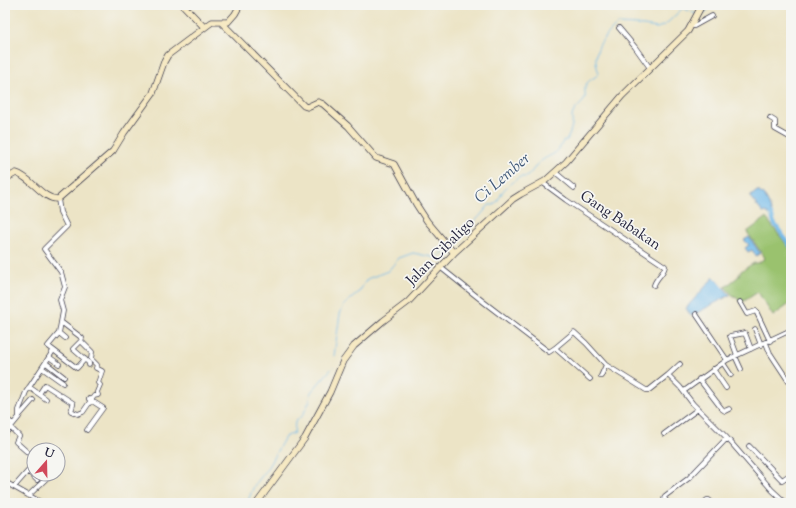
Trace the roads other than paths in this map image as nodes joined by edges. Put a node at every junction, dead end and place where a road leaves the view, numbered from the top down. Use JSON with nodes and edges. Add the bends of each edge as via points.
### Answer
{"nodes":[{"id":1,"x":182,"y":5,"type":"edge"},
{"id":2,"x":240,"y":5,"type":"edge"},
{"id":3,"x":702,"y":5,"type":"edge"},
{"id":4,"x":712,"y":16,"type":"dead end"},
{"id":5,"x":222,"y":23,"type":"junction"},
{"id":6,"x":692,"y":26,"type":"junction"},
{"id":7,"x":204,"y":27,"type":"junction"},
{"id":8,"x":618,"y":28,"type":"dead end"},
{"id":9,"x":650,"y":68,"type":"junction"},
{"id":10,"x":770,"y":118,"type":"dead end"},
{"id":11,"x":790,"y":137,"type":"edge"},
{"id":12,"x":555,"y":172,"type":"junction"},
{"id":13,"x":5,"y":179,"type":"edge"},
{"id":14,"x":543,"y":183,"type":"junction"},
{"id":15,"x":574,"y":188,"type":"dead end"},
{"id":16,"x":58,"y":199,"type":"junction"},
{"id":17,"x":454,"y":253,"type":"junction"},
{"id":18,"x":440,"y":267,"type":"junction"},
{"id":19,"x":654,"y":285,"type":"dead end"},
{"id":20,"x":740,"y":302,"type":"dead end"},
{"id":21,"x":696,"y":314,"type":"dead end"},
{"id":22,"x":61,"y":322,"type":"junction"},
{"id":23,"x":755,"y":329,"type":"dead end"},
{"id":24,"x":791,"y":330,"type":"edge"},
{"id":25,"x":59,"y":333,"type":"junction"},
{"id":26,"x":65,"y":338,"type":"dead end"},
{"id":27,"x":81,"y":341,"type":"junction"},
{"id":28,"x":766,"y":343,"type":"junction"},
{"id":29,"x":555,"y":348,"type":"junction"},
{"id":30,"x":751,"y":349,"type":"junction"},
{"id":31,"x":53,"y":351,"type":"junction"},
{"id":32,"x":736,"y":356,"type":"junction"},
{"id":33,"x":49,"y":357,"type":"junction"},
{"id":34,"x":86,"y":359,"type":"junction"},
{"id":35,"x":725,"y":361,"type":"junction"},
{"id":36,"x":46,"y":363,"type":"junction"},
{"id":37,"x":59,"y":364,"type":"dead end"},
{"id":38,"x":680,"y":364,"type":"dead end"},
{"id":39,"x":89,"y":365,"type":"dead end"},
{"id":40,"x":606,"y":365,"type":"junction"},
{"id":41,"x":42,"y":368,"type":"junction"},
{"id":42,"x":713,"y":369,"type":"junction"},
{"id":43,"x":742,"y":369,"type":"dead end"},
{"id":44,"x":668,"y":375,"type":"junction"},
{"id":45,"x":731,"y":375,"type":"dead end"},
{"id":46,"x":601,"y":376,"type":"dead end"},
{"id":47,"x":64,"y":377,"type":"dead end"},
{"id":48,"x":590,"y":379,"type":"dead end"},
{"id":49,"x":699,"y":379,"type":"junction"},
{"id":50,"x":789,"y":379,"type":"edge"},
{"id":51,"x":63,"y":383,"type":"dead end"},
{"id":52,"x":791,"y":385,"type":"edge"},
{"id":53,"x":29,"y":387,"type":"junction"},
{"id":54,"x":726,"y":388,"type":"dead end"},
{"id":55,"x":684,"y":391,"type":"junction"},
{"id":56,"x":39,"y":394,"type":"junction"},
{"id":57,"x":46,"y":399,"type":"dead end"},
{"id":58,"x":90,"y":399,"type":"junction"},
{"id":59,"x":33,"y":400,"type":"dead end"},
{"id":60,"x":698,"y":409,"type":"junction"},
{"id":61,"x":729,"y":409,"type":"dead end"},
{"id":62,"x":19,"y":417,"type":"junction"},
{"id":63,"x":5,"y":418,"type":"edge"},
{"id":64,"x":12,"y":426,"type":"junction"},
{"id":65,"x":87,"y":430,"type":"dead end"},
{"id":66,"x":5,"y":434,"type":"edge"},
{"id":67,"x":664,"y":434,"type":"dead end"},
{"id":68,"x":727,"y":438,"type":"junction"},
{"id":69,"x":749,"y":446,"type":"dead end"},
{"id":70,"x":26,"y":451,"type":"edge"},
{"id":71,"x":26,"y":472,"type":"edge"},
{"id":72,"x":791,"y":474,"type":"edge"},
{"id":73,"x":787,"y":478,"type":"junction"},
{"id":74,"x":5,"y":482,"type":"edge"},
{"id":75,"x":43,"y":482,"type":"edge"},
{"id":76,"x":791,"y":482,"type":"edge"},
{"id":77,"x":14,"y":487,"type":"junction"},
{"id":78,"x":29,"y":495,"type":"junction"},
{"id":79,"x":42,"y":503,"type":"edge"},
{"id":80,"x":257,"y":503,"type":"edge"},
{"id":81,"x":668,"y":503,"type":"edge"},
{"id":82,"x":704,"y":503,"type":"edge"},
{"id":83,"x":712,"y":503,"type":"edge"},
{"id":84,"x":786,"y":503,"type":"edge"}],
"edges":[{"from":1,"to":7,"type":"main road"},
{"from":2,"to":5,"type":"main road","via":[[231,19]]},
{"from":3,"to":6,"type":"main road","name":"Jalan Cibaligo"},
{"from":4,"to":6,"type":"street"},
{"from":5,"to":7,"type":"main road","via":[[212,22]]},
{"from":5,"to":17,"type":"main road","via":[[304,106],[318,102],[323,104],[348,126],[376,158],[392,162],[427,221]]},
{"from":6,"to":9,"type":"main road","name":"Jalan Cibaligo"},
{"from":7,"to":16,"type":"main road","via":[[168,55],[153,94],[113,151]]},
{"from":8,"to":9,"type":"street"},
{"from":9,"to":12,"type":"main road","name":"Jalan Cibaligo"},
{"from":10,"to":11,"type":"street","via":[[774,121],[775,129]]},
{"from":12,"to":14,"type":"main road","name":"Jalan Cibaligo"},
{"from":12,"to":15,"type":"street"},
{"from":13,"to":16,"type":"main road","via":[[16,173],[20,174],[47,196]]},
{"from":14,"to":17,"type":"main road","name":"Jalan Cibaligo","via":[[513,199]]},
{"from":14,"to":19,"type":"street","name":"Gang Babakan","via":[[665,266]]},
{"from":16,"to":22,"type":"street","via":[[66,226],[44,249],[63,277],[65,287],[61,304]]},
{"from":17,"to":18,"type":"main road","name":"Jalan Cibaligo"},
{"from":18,"to":29,"type":"street","via":[[536,343],[549,352]]},
{"from":18,"to":80,"type":"main road","name":"Jalan Cibaligo","via":[[408,302],[354,346],[343,361],[330,392],[305,438]]},
{"from":20,"to":28,"type":"street","via":[[747,314],[756,311]]},
{"from":21,"to":35,"type":"street"},
{"from":22,"to":25,"type":"street"},
{"from":22,"to":27,"type":"street","via":[[82,338]]},
{"from":23,"to":28,"type":"street"},
{"from":24,"to":28,"type":"street"},
{"from":25,"to":26,"type":"street"},
{"from":25,"to":31,"type":"street","via":[[48,346]]},
{"from":27,"to":34,"type":"street","via":[[74,349]]},
{"from":27,"to":58,"type":"street","via":[[92,352],[90,359],[102,372],[98,394]]},
{"from":28,"to":30,"type":"street"},
{"from":28,"to":50,"type":"street","via":[[770,353]]},
{"from":29,"to":40,"type":"street","via":[[574,332]]},
{"from":29,"to":48,"type":"street"},
{"from":30,"to":32,"type":"street"},
{"from":30,"to":32,"type":"street","via":[[745,333],[730,336]]},
{"from":31,"to":33,"type":"street"},
{"from":31,"to":34,"type":"street","via":[[77,368]]},
{"from":32,"to":35,"type":"street"},
{"from":32,"to":43,"type":"street"},
{"from":33,"to":36,"type":"street"},
{"from":33,"to":37,"type":"street"},
{"from":34,"to":39,"type":"street"},
{"from":35,"to":42,"type":"street"},
{"from":35,"to":45,"type":"street"},
{"from":36,"to":41,"type":"street"},
{"from":36,"to":47,"type":"street"},
{"from":38,"to":44,"type":"street"},
{"from":40,"to":44,"type":"street","via":[[646,390]]},
{"from":40,"to":46,"type":"street"},
{"from":41,"to":51,"type":"street"},
{"from":41,"to":53,"type":"street"},
{"from":42,"to":49,"type":"street"},
{"from":42,"to":54,"type":"street"},
{"from":44,"to":55,"type":"street"},
{"from":49,"to":55,"type":"street"},
{"from":49,"to":61,"type":"street","via":[[722,409]]},
{"from":50,"to":52,"type":"street"},
{"from":53,"to":56,"type":"street"},
{"from":53,"to":62,"type":"street","via":[[18,410]]},
{"from":55,"to":60,"type":"street"},
{"from":56,"to":57,"type":"street"},
{"from":56,"to":58,"type":"street","via":[[45,384],[73,403],[71,411],[78,414],[83,412]]},
{"from":58,"to":65,"type":"street","via":[[103,408]]},
{"from":59,"to":62,"type":"street"},
{"from":60,"to":67,"type":"street"},
{"from":60,"to":68,"type":"street"},
{"from":62,"to":64,"type":"street"},
{"from":63,"to":64,"type":"street"},
{"from":64,"to":66,"type":"street"},
{"from":64,"to":70,"type":"street","via":[[20,436],[16,442]]},
{"from":68,"to":81,"type":"street","via":[[689,478],[665,496]]},
{"from":68,"to":84,"type":"street"},
{"from":69,"to":73,"type":"street","via":[[782,480]]},
{"from":71,"to":77,"type":"street"},
{"from":72,"to":73,"type":"street"},
{"from":73,"to":76,"type":"street"},
{"from":74,"to":77,"type":"street"},
{"from":75,"to":78,"type":"street"},
{"from":77,"to":78,"type":"street"},
{"from":78,"to":79,"type":"street"},
{"from":82,"to":83,"type":"street","via":[[708,500]]}]}
